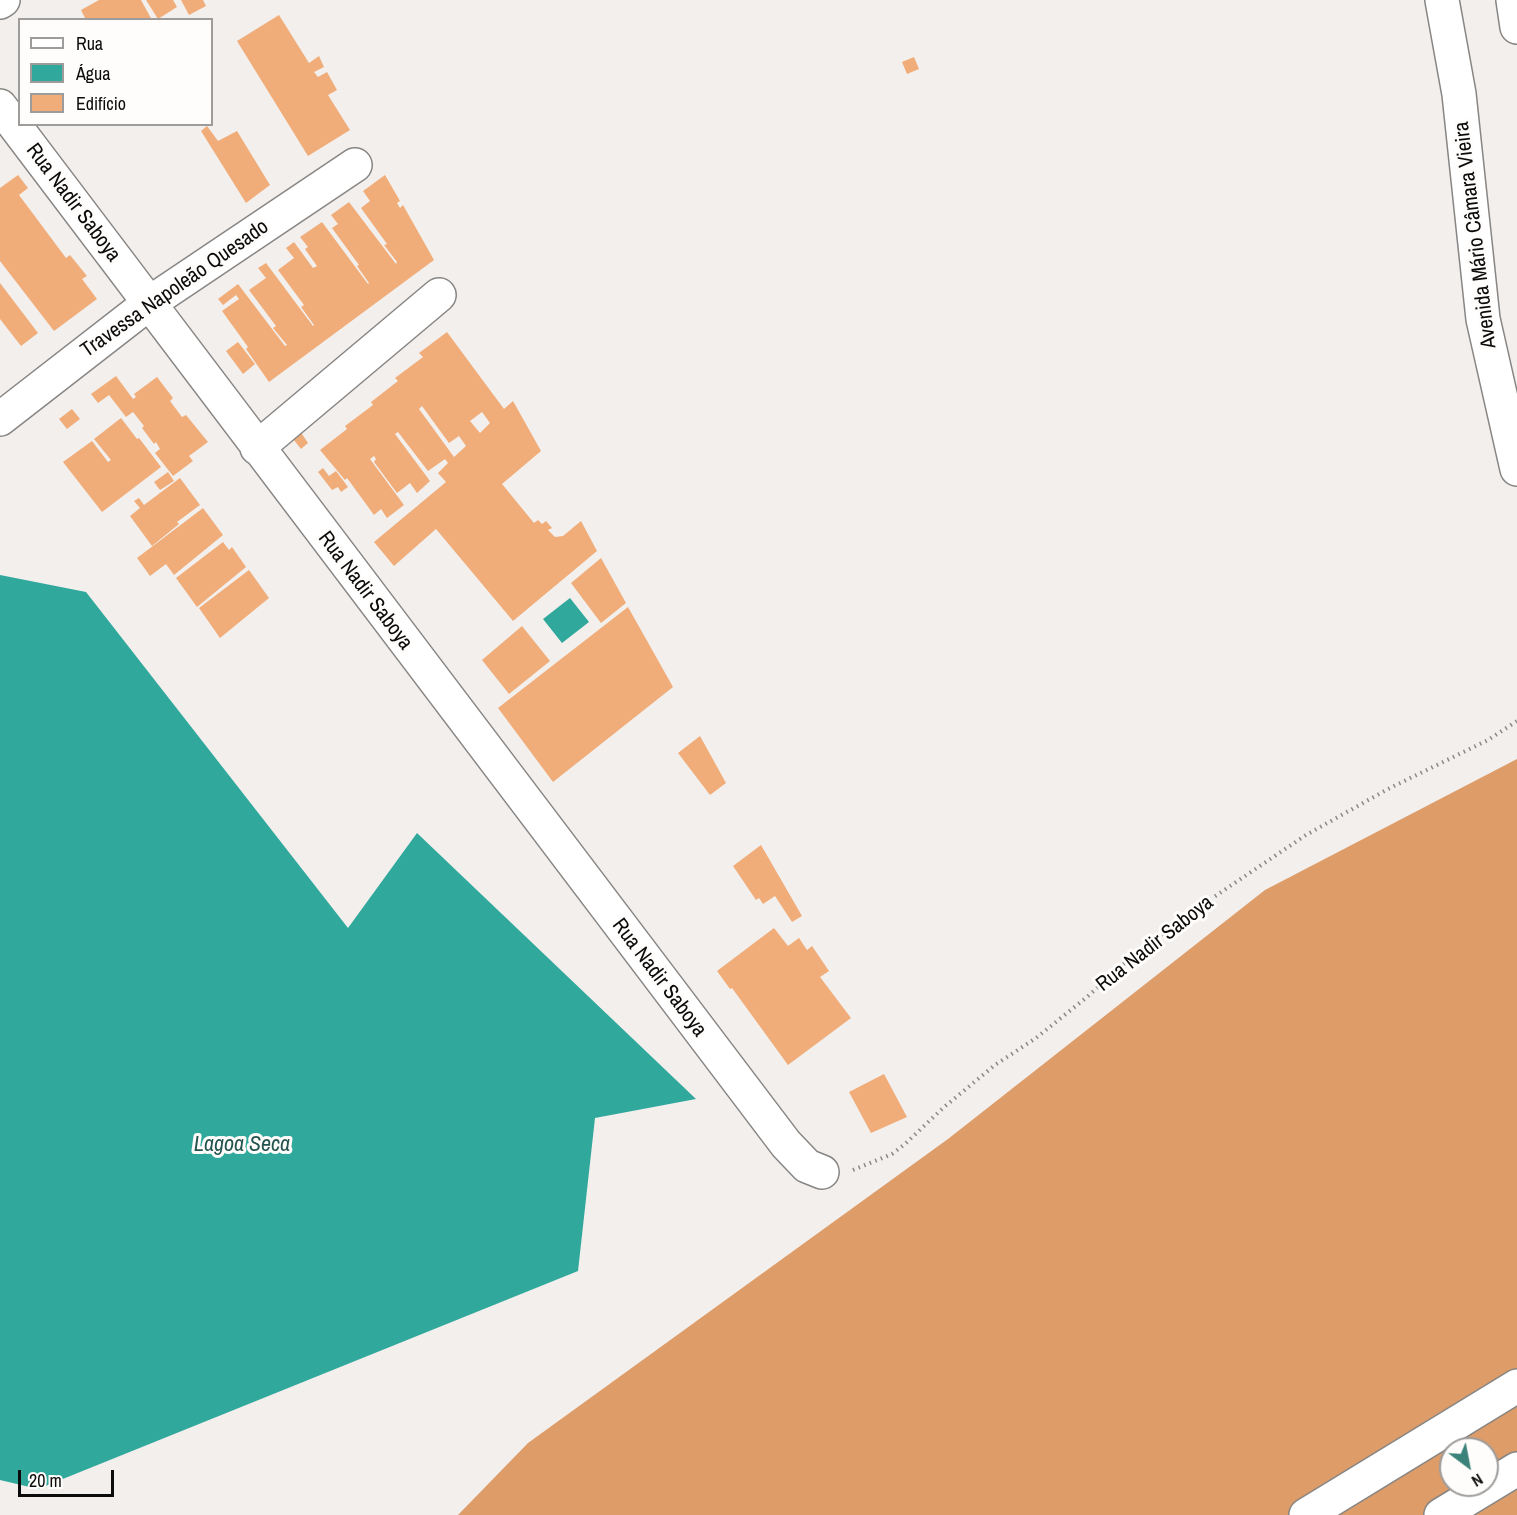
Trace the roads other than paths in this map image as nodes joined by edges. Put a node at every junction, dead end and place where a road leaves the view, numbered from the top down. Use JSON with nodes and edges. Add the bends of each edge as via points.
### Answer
{"nodes":[{"id":1,"x":1442,"y":0,"type":"edge"},
{"id":2,"x":1513,"y":0,"type":"edge"},
{"id":3,"x":1517,"y":27,"type":"edge"},
{"id":4,"x":0,"y":106,"type":"edge"},
{"id":5,"x":355,"y":165,"type":"dead end"},
{"id":6,"x":439,"y":295,"type":"dead end"},
{"id":7,"x":148,"y":304,"type":"junction"},
{"id":8,"x":0,"y":419,"type":"edge"},
{"id":9,"x":257,"y":448,"type":"junction"},
{"id":10,"x":1517,"y":469,"type":"edge"},
{"id":11,"x":822,"y":1172,"type":"road end"},
{"id":12,"x":1517,"y":1386,"type":"edge"},
{"id":13,"x":1517,"y":1469,"type":"edge"},
{"id":14,"x":1306,"y":1515,"type":"edge"},
{"id":15,"x":1441,"y":1515,"type":"edge"}],
"edges":[{"from":1,"to":10,"type":"street","name":"Avenida Mário Câmara Vieira","via":[[1459,94],[1483,319]]},
{"from":2,"to":3,"type":"street"},
{"from":4,"to":7,"type":"street","name":"Rua Nadir Saboya"},
{"from":5,"to":7,"type":"street","name":"Travessa Napoleão Quesado"},
{"from":6,"to":9,"type":"street"},
{"from":7,"to":8,"type":"street","name":"Travessa Napoleão Quesado"},
{"from":7,"to":9,"type":"street","name":"Rua Nadir Saboya"},
{"from":9,"to":11,"type":"street","name":"Rua Nadir Saboya","via":[[786,1144],[807,1166]]},
{"from":12,"to":14,"type":"street"},
{"from":13,"to":15,"type":"street"}]}
